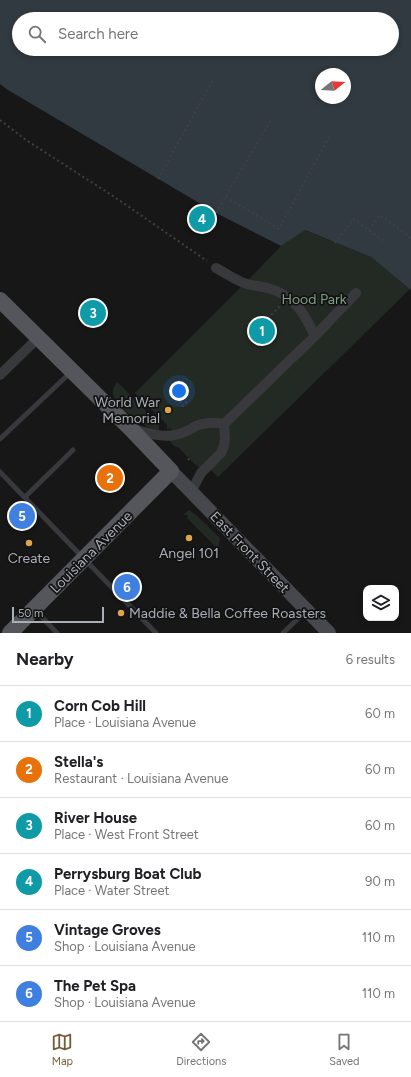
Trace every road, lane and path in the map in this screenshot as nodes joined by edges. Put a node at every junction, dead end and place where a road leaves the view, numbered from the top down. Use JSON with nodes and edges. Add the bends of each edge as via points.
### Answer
{"nodes":[{"id":1,"x":214,"y":78,"type":"dead end"},
{"id":2,"x":272,"y":118,"type":"dead end"},
{"id":3,"x":0,"y":120,"type":"edge"},
{"id":4,"x":329,"y":138,"type":"dead end"},
{"id":5,"x":158,"y":179,"type":"dead end"},
{"id":6,"x":226,"y":197,"type":"junction"},
{"id":7,"x":216,"y":213,"type":"dead end"},
{"id":8,"x":369,"y":230,"type":"junction"},
{"id":9,"x":411,"y":238,"type":"edge"},
{"id":10,"x":384,"y":240,"type":"dead end"},
{"id":11,"x":336,"y":243,"type":"dead end"},
{"id":12,"x":216,"y":268,"type":"joint"},
{"id":13,"x":356,"y":293,"type":"dead end"},
{"id":14,"x":0,"y":300,"type":"edge"},
{"id":15,"x":284,"y":302,"type":"dead end"},
{"id":16,"x":257,"y":328,"type":"dead end"},
{"id":17,"x":315,"y":336,"type":"junction"},
{"id":18,"x":38,"y":338,"type":"junction"},
{"id":19,"x":72,"y":372,"type":"junction"},
{"id":20,"x":0,"y":375,"type":"edge"},
{"id":21,"x":224,"y":424,"type":"junction"},
{"id":22,"x":130,"y":428,"type":"junction"},
{"id":23,"x":0,"y":439,"type":"edge"},
{"id":24,"x":74,"y":450,"type":"dead end"},
{"id":25,"x":171,"y":471,"type":"junction"},
{"id":26,"x":0,"y":472,"type":"edge"},
{"id":27,"x":190,"y":492,"type":"junction"},
{"id":28,"x":24,"y":497,"type":"junction"},
{"id":29,"x":84,"y":558,"type":"junction"},
{"id":30,"x":34,"y":609,"type":"junction"},
{"id":31,"x":306,"y":610,"type":"junction"},
{"id":32,"x":10,"y":633,"type":"edge"},
{"id":33,"x":57,"y":633,"type":"edge"},
{"id":34,"x":156,"y":633,"type":"edge"},
{"id":35,"x":283,"y":633,"type":"edge"},
{"id":36,"x":329,"y":633,"type":"edge"}],
"edges":[{"from":1,"to":5,"type":"path"},
{"from":2,"to":6,"type":"path"},
{"from":3,"to":12,"type":"path"},
{"from":4,"to":6,"type":"path","via":[[279,229]]},
{"from":6,"to":7,"type":"path"},
{"from":8,"to":9,"type":"path","via":[[380,215]]},
{"from":8,"to":10,"type":"path"},
{"from":8,"to":11,"type":"path","via":[[354,219]]},
{"from":12,"to":17,"type":"street","via":[[242,282],[268,288],[293,301],[303,312]]},
{"from":13,"to":17,"type":"street"},
{"from":14,"to":18,"type":"main road"},
{"from":15,"to":16,"type":"path"},
{"from":17,"to":21,"type":"street"},
{"from":18,"to":19,"type":"main road"},
{"from":18,"to":20,"type":"street"},
{"from":19,"to":22,"type":"main road"},
{"from":19,"to":23,"type":"lane"},
{"from":21,"to":22,"type":"street","via":[[205,423],[168,436]]},
{"from":21,"to":27,"type":"street","via":[[225,439],[221,453],[201,473]]},
{"from":22,"to":25,"type":"main road"},
{"from":24,"to":28,"type":"lane"},
{"from":25,"to":27,"type":"main road","name":"East Front Street"},
{"from":25,"to":29,"type":"main road","name":"Louisiana Avenue"},
{"from":26,"to":28,"type":"lane"},
{"from":27,"to":31,"type":"main road","name":"East Front Street"},
{"from":28,"to":29,"type":"lane"},
{"from":29,"to":30,"type":"main road","name":"Louisiana Avenue"},
{"from":29,"to":34,"type":"lane"},
{"from":30,"to":32,"type":"main road","name":"Louisiana Avenue"},
{"from":30,"to":33,"type":"lane"},
{"from":31,"to":35,"type":"lane"},
{"from":31,"to":36,"type":"main road","name":"East Front Street"}]}
